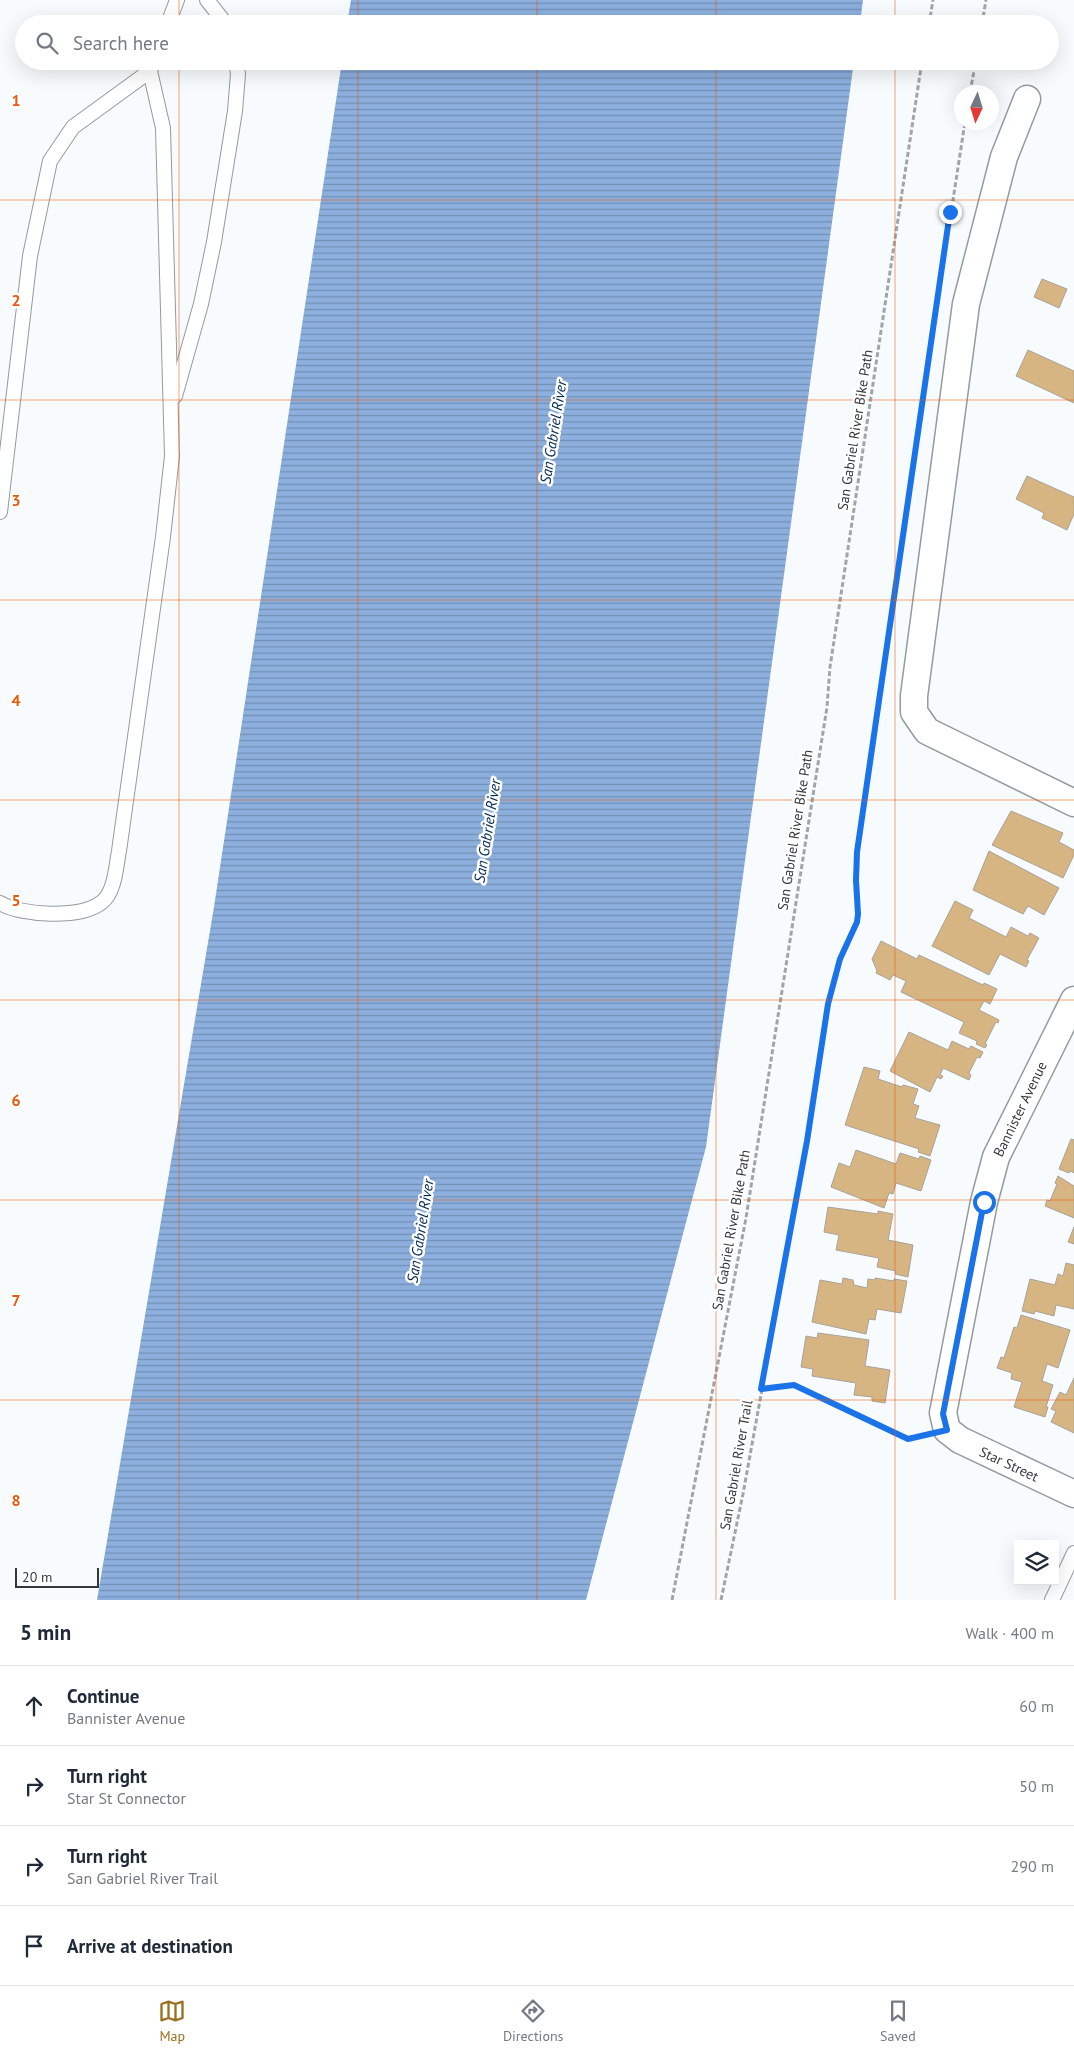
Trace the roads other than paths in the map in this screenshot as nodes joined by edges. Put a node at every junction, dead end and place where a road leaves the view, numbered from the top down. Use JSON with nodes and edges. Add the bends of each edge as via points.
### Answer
{"nodes":[{"id":1,"x":177,"y":0,"type":"edge"},
{"id":2,"x":207,"y":0,"type":"edge"},
{"id":3,"x":171,"y":15,"type":"edge"},
{"id":4,"x":219,"y":15,"type":"edge"},
{"id":5,"x":147,"y":70,"type":"edge"},
{"id":6,"x":153,"y":70,"type":"edge"},
{"id":7,"x":237,"y":70,"type":"edge"},
{"id":8,"x":1027,"y":99,"type":"dead end"},
{"id":9,"x":170,"y":412,"type":"junction"},
{"id":10,"x":0,"y":512,"type":"edge"},
{"id":11,"x":1074,"y":803,"type":"edge"},
{"id":12,"x":0,"y":903,"type":"edge"},
{"id":13,"x":1074,"y":1000,"type":"edge"},
{"id":14,"x":947,"y":1430,"type":"joint"},
{"id":15,"x":1074,"y":1494,"type":"edge"},
{"id":16,"x":1074,"y":1554,"type":"edge"},
{"id":17,"x":1052,"y":1600,"type":"edge"}],
"edges":[{"from":1,"to":3,"type":"lane"},
{"from":2,"to":4,"type":"lane"},
{"from":5,"to":10,"type":"lane","via":[[73,126],[50,161],[30,256]]},
{"from":6,"to":9,"type":"lane","via":[[163,128]]},
{"from":7,"to":9,"type":"lane","via":[[214,242],[201,304]]},
{"from":8,"to":11,"type":"street","via":[[1004,157],[966,304],[914,712],[927,731]]},
{"from":9,"to":12,"type":"lane","via":[[172,456],[163,537],[112,886],[103,902],[84,912],[47,914]]},
{"from":13,"to":14,"type":"street","name":"Bannister Avenue","via":[[996,1157],[984,1202],[943,1414]]},
{"from":14,"to":15,"type":"street","name":"Star Street","via":[[960,1440]]},
{"from":16,"to":17,"type":"lane"}]}
